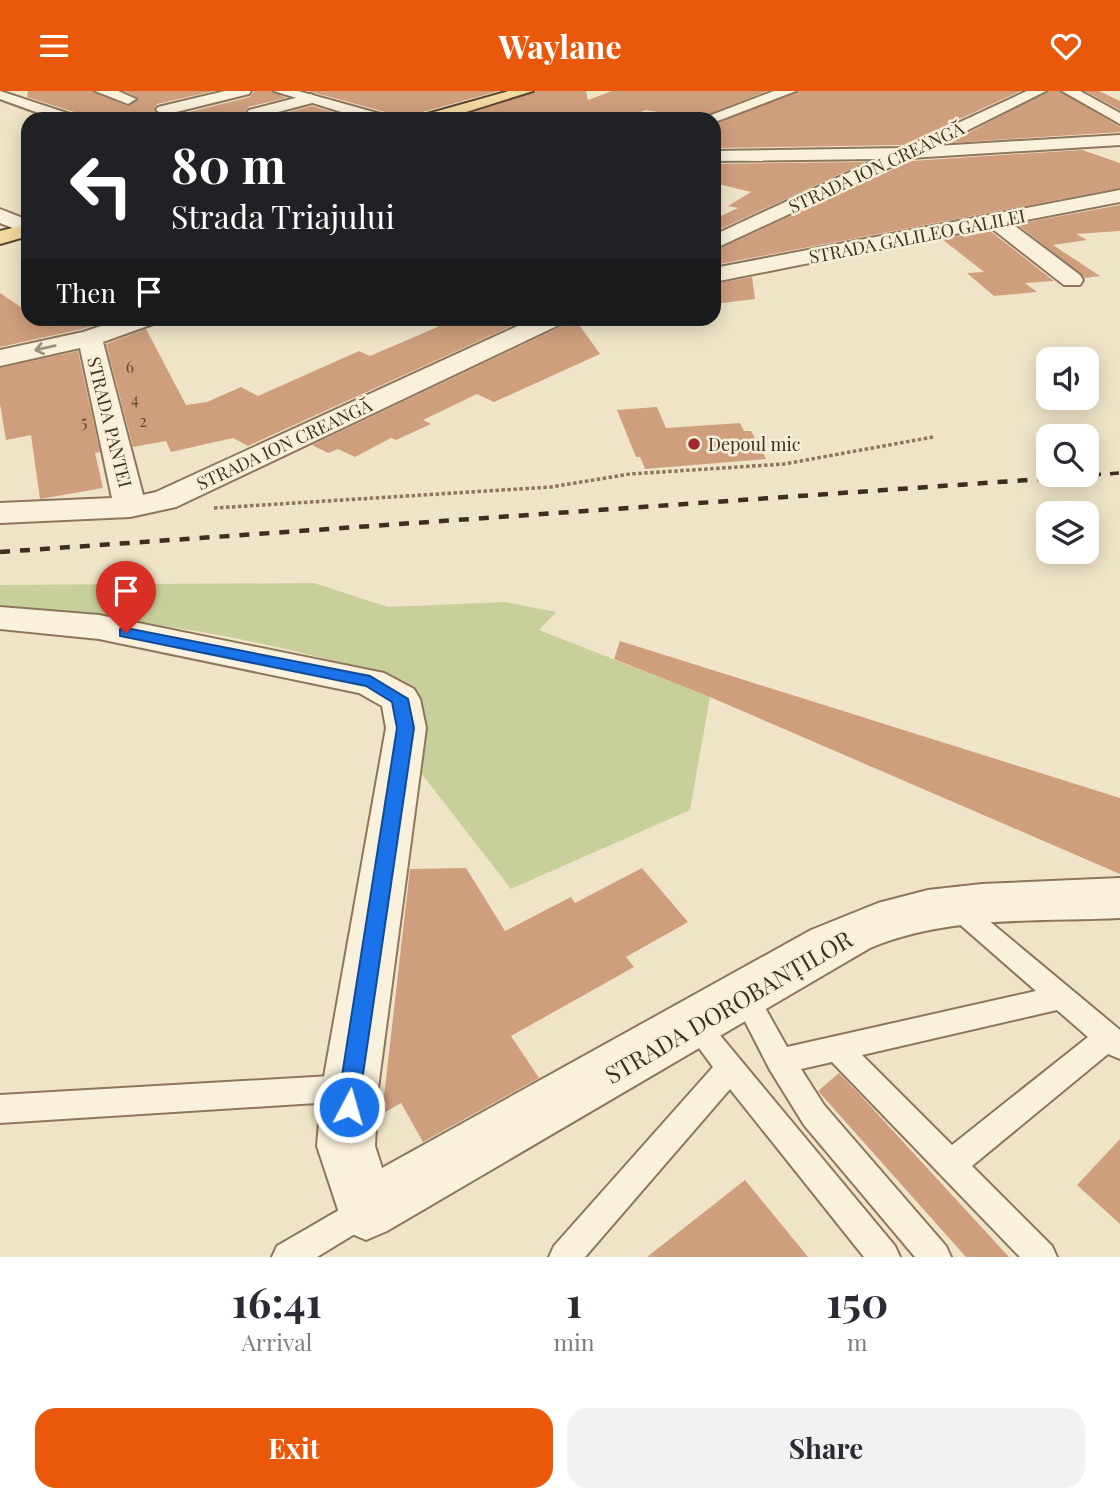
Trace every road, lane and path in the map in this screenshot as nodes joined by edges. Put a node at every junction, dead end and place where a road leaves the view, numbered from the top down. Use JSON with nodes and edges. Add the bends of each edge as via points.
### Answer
{"nodes":[{"id":1,"x":102,"y":91,"type":"edge"},
{"id":2,"x":244,"y":91,"type":"edge"},
{"id":3,"x":526,"y":91,"type":"edge"},
{"id":4,"x":789,"y":91,"type":"edge"},
{"id":5,"x":1039,"y":91,"type":"edge"},
{"id":6,"x":1069,"y":91,"type":"edge"},
{"id":7,"x":0,"y":94,"type":"edge"},
{"id":8,"x":297,"y":94,"type":"edge"},
{"id":9,"x":1120,"y":98,"type":"edge"},
{"id":10,"x":128,"y":99,"type":"dead end"},
{"id":11,"x":1084,"y":99,"type":"junction"},
{"id":12,"x":50,"y":112,"type":"edge"},
{"id":13,"x":170,"y":112,"type":"edge"},
{"id":14,"x":257,"y":112,"type":"edge"},
{"id":15,"x":358,"y":112,"type":"edge"},
{"id":16,"x":457,"y":112,"type":"edge"},
{"id":17,"x":721,"y":115,"type":"edge"},
{"id":18,"x":1120,"y":119,"type":"edge"},
{"id":19,"x":1120,"y":140,"type":"edge"},
{"id":20,"x":909,"y":152,"type":"junction"},
{"id":21,"x":721,"y":156,"type":"edge"},
{"id":22,"x":1120,"y":196,"type":"edge"},
{"id":23,"x":0,"y":215,"type":"edge"},
{"id":24,"x":995,"y":221,"type":"junction"},
{"id":25,"x":21,"y":226,"type":"edge"},
{"id":26,"x":21,"y":231,"type":"edge"},
{"id":27,"x":0,"y":238,"type":"edge"},
{"id":28,"x":721,"y":240,"type":"edge"},
{"id":29,"x":721,"y":274,"type":"edge"},
{"id":30,"x":1072,"y":280,"type":"dead end"},
{"id":31,"x":124,"y":326,"type":"edge"},
{"id":32,"x":537,"y":326,"type":"edge"},
{"id":33,"x":90,"y":338,"type":"junction"},
{"id":34,"x":0,"y":359,"type":"edge"},
{"id":35,"x":933,"y":437,"type":"dead end"},
{"id":36,"x":165,"y":500,"type":"junction"},
{"id":37,"x":130,"y":507,"type":"junction"},
{"id":38,"x":0,"y":513,"type":"edge"},
{"id":39,"x":0,"y":618,"type":"edge"},
{"id":40,"x":1120,"y":898,"type":"edge"},
{"id":41,"x":956,"y":908,"type":"junction"},
{"id":42,"x":745,"y":996,"type":"junction"},
{"id":43,"x":1062,"y":997,"type":"junction"},
{"id":44,"x":695,"y":1025,"type":"junction"},
{"id":45,"x":1114,"y":1042,"type":"edge"},
{"id":46,"x":837,"y":1048,"type":"junction"},
{"id":47,"x":780,"y":1061,"type":"junction"},
{"id":48,"x":730,"y":1068,"type":"junction"},
{"id":49,"x":350,"y":1088,"type":"junction"},
{"id":50,"x":0,"y":1109,"type":"edge"},
{"id":51,"x":952,"y":1164,"type":"junction"},
{"id":52,"x":366,"y":1210,"type":"junction"},
{"id":53,"x":288,"y":1257,"type":"edge"},
{"id":54,"x":565,"y":1257,"type":"edge"},
{"id":55,"x":884,"y":1257,"type":"edge"},
{"id":56,"x":935,"y":1257,"type":"edge"},
{"id":57,"x":1041,"y":1257,"type":"edge"}],
"edges":[{"from":1,"to":10,"type":"street"},
{"from":2,"to":13,"type":"street","via":[[164,110]]},
{"from":3,"to":16,"type":"main road"},
{"from":4,"to":17,"type":"street"},
{"from":5,"to":20,"type":"street","name":"STRADA ION CREANGĂ"},
{"from":6,"to":11,"type":"street"},
{"from":7,"to":12,"type":"street"},
{"from":8,"to":14,"type":"street"},
{"from":8,"to":15,"type":"street"},
{"from":9,"to":11,"type":"street"},
{"from":11,"to":18,"type":"street"},
{"from":19,"to":20,"type":"street"},
{"from":20,"to":21,"type":"street"},
{"from":20,"to":28,"type":"street","name":"STRADA ION CREANGĂ"},
{"from":22,"to":24,"type":"street","name":"STRADA GALILEO GALILEI"},
{"from":23,"to":25,"type":"street"},
{"from":24,"to":29,"type":"street","name":"STRADA GALILEO GALILEI"},
{"from":24,"to":30,"type":"street"},
{"from":26,"to":27,"type":"main road"},
{"from":31,"to":33,"type":"street"},
{"from":32,"to":36,"type":"street","name":"STRADA ION CREANGĂ"},
{"from":33,"to":34,"type":"street","one_way":true},
{"from":33,"to":37,"type":"street","name":"STRADA PANTEI"},
{"from":35,"to":36,"type":"path","via":[[765,465],[624,473],[551,487],[276,506],[208,508]]},
{"from":36,"to":37,"type":"street","name":"STRADA ION CREANGĂ"},
{"from":37,"to":38,"type":"street","name":"STRADA ION CREANGĂ"},
{"from":39,"to":49,"type":"street","via":[[99,627],[357,679],[400,699],[406,728]]},
{"from":40,"to":41,"type":"street","name":"STRADA DOROBANȚILOR"},
{"from":41,"to":42,"type":"street","name":"STRADA DOROBANȚILOR","via":[[905,915],[867,927]]},
{"from":41,"to":43,"type":"lane"},
{"from":42,"to":44,"type":"street","name":"STRADA DOROBANȚILOR"},
{"from":42,"to":47,"type":"lane"},
{"from":43,"to":45,"type":"lane"},
{"from":43,"to":46,"type":"lane"},
{"from":44,"to":48,"type":"lane"},
{"from":44,"to":52,"type":"street","name":"STRADA DOROBANȚILOR"},
{"from":45,"to":51,"type":"lane"},
{"from":46,"to":47,"type":"lane"},
{"from":46,"to":51,"type":"lane"},
{"from":47,"to":56,"type":"lane","via":[[814,1115]]},
{"from":48,"to":54,"type":"lane"},
{"from":48,"to":55,"type":"lane"},
{"from":49,"to":50,"type":"lane"},
{"from":49,"to":52,"type":"street","via":[[346,1146]]},
{"from":51,"to":57,"type":"lane"},
{"from":52,"to":53,"type":"lane"}]}
